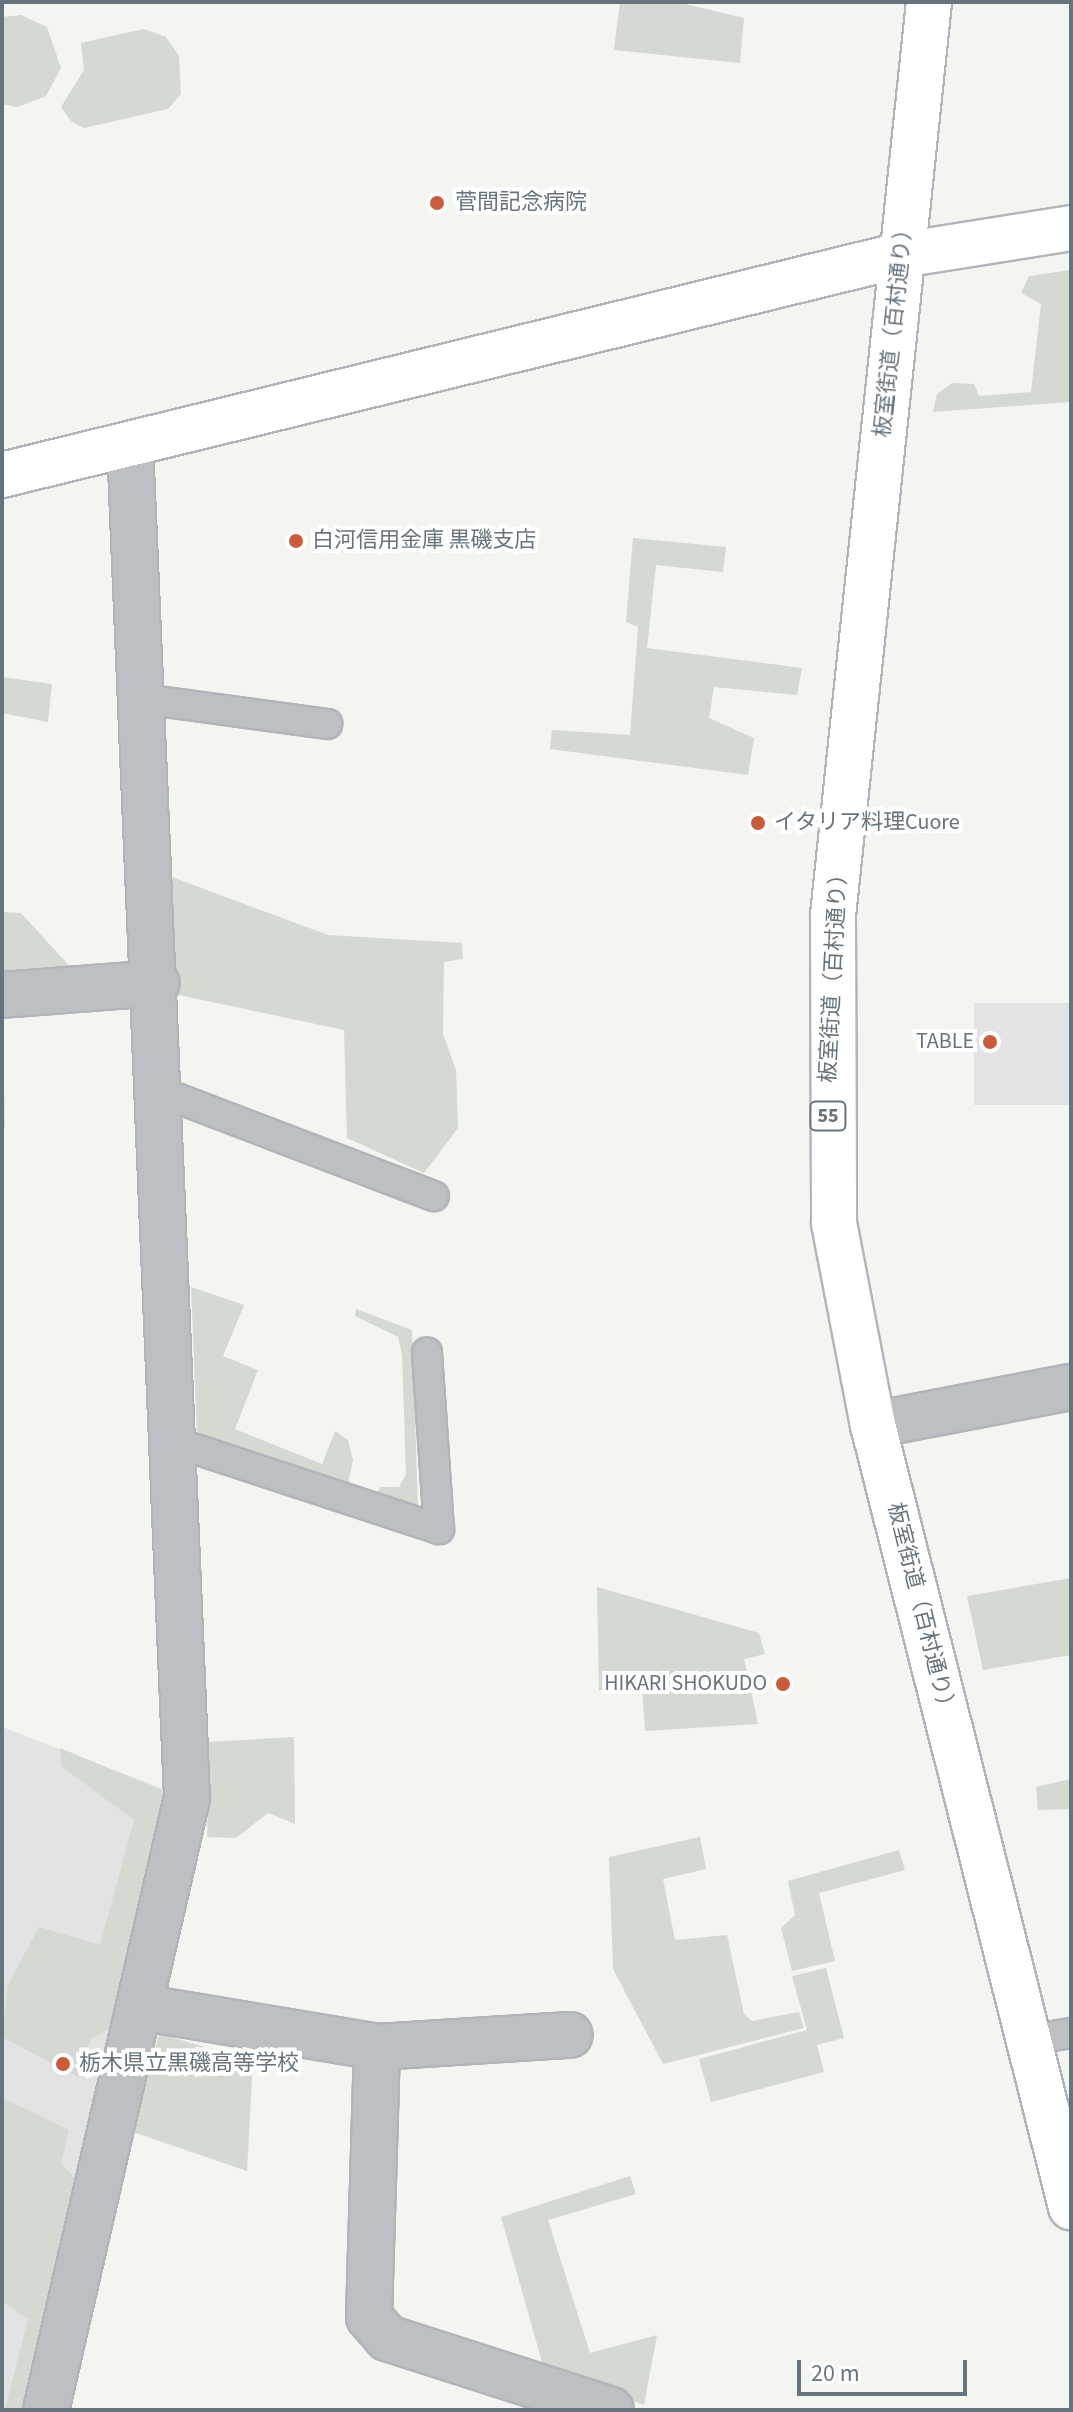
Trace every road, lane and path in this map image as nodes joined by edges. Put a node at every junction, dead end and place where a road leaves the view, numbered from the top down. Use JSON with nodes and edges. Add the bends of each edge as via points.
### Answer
{"nodes":[{"id":1,"x":929,"y":2,"type":"edge"},
{"id":2,"x":1071,"y":228,"type":"edge"},
{"id":3,"x":901,"y":255,"type":"junction"},
{"id":4,"x":130,"y":445,"type":"junction"},
{"id":5,"x":2,"y":475,"type":"edge"},
{"id":6,"x":143,"y":699,"type":"junction"},
{"id":7,"x":327,"y":724,"type":"dead end"},
{"id":8,"x":157,"y":983,"type":"junction"},
{"id":9,"x":2,"y":995,"type":"edge"},
{"id":10,"x":161,"y":1092,"type":"junction"},
{"id":11,"x":434,"y":1196,"type":"dead end"},
{"id":12,"x":427,"y":1352,"type":"dead end"},
{"id":13,"x":1071,"y":1387,"type":"edge"},
{"id":14,"x":873,"y":1425,"type":"junction"},
{"id":15,"x":174,"y":1442,"type":"junction"},
{"id":16,"x":139,"y":2007,"type":"junction"},
{"id":17,"x":570,"y":2035,"type":"dead end"},
{"id":18,"x":1050,"y":2037,"type":"edge"},
{"id":19,"x":377,"y":2047,"type":"junction"},
{"id":20,"x":1071,"y":2207,"type":"edge"},
{"id":21,"x":46,"y":2410,"type":"edge"},
{"id":22,"x":611,"y":2410,"type":"edge"}],
"edges":[{"from":1,"to":3,"type":"main road","name":"板室街道（百村通り）","number":"55"},
{"from":2,"to":3,"type":"main road"},
{"from":3,"to":4,"type":"main road"},
{"from":3,"to":14,"type":"main road","name":"板室街道（百村通り）","number":"55","via":[[833,916],[828,1028],[834,1223]]},
{"from":4,"to":5,"type":"main road"},
{"from":4,"to":6,"type":"street"},
{"from":6,"to":7,"type":"lane"},
{"from":6,"to":8,"type":"street"},
{"from":8,"to":9,"type":"street"},
{"from":8,"to":10,"type":"street"},
{"from":10,"to":11,"type":"lane"},
{"from":10,"to":15,"type":"street"},
{"from":12,"to":15,"type":"lane","via":[[439,1529]]},
{"from":13,"to":14,"type":"street"},
{"from":14,"to":18,"type":"main road","name":"板室街道（百村通り）","number":"55"},
{"from":15,"to":16,"type":"street","via":[[187,1798]]},
{"from":16,"to":19,"type":"street"},
{"from":16,"to":21,"type":"street"},
{"from":17,"to":19,"type":"street"},
{"from":18,"to":20,"type":"main road","name":"板室街道（百村通り）","number":"55"},
{"from":19,"to":22,"type":"street","via":[[369,2317],[387,2338]]}]}
